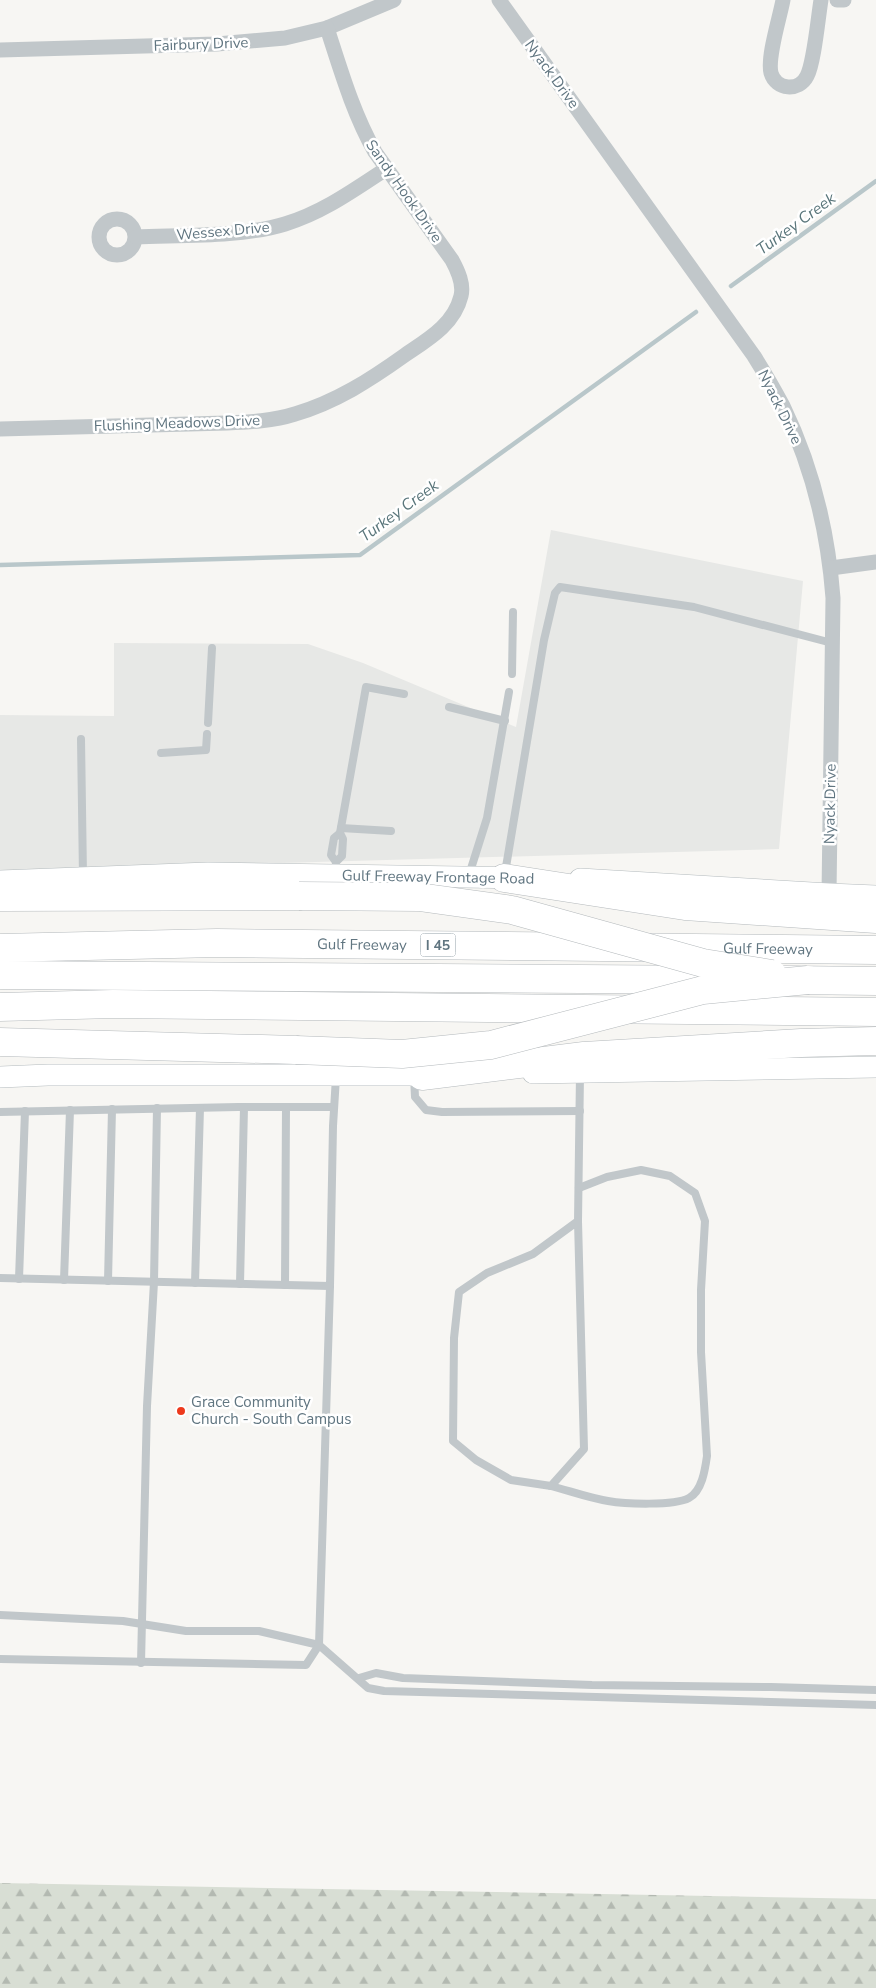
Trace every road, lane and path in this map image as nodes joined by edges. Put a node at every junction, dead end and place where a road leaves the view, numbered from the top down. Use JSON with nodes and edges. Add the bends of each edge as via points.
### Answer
{"nodes":[{"id":1,"x":394,"y":0,"type":"edge"},
{"id":2,"x":499,"y":0,"type":"edge"},
{"id":3,"x":783,"y":0,"type":"edge"},
{"id":4,"x":821,"y":0,"type":"edge"},
{"id":5,"x":837,"y":0,"type":"edge"},
{"id":6,"x":844,"y":0,"type":"edge"},
{"id":7,"x":326,"y":28,"type":"junction"},
{"id":8,"x":0,"y":50,"type":"edge"},
{"id":9,"x":386,"y":169,"type":"junction"},
{"id":10,"x":136,"y":236,"type":"dead end"},
{"id":11,"x":461,"y":296,"type":"joint"},
{"id":12,"x":0,"y":429,"type":"edge"},
{"id":13,"x":876,"y":562,"type":"edge"},
{"id":14,"x":831,"y":568,"type":"junction"},
{"id":15,"x":513,"y":612,"type":"dead end"},
{"id":16,"x":832,"y":643,"type":"junction"},
{"id":17,"x":212,"y":648,"type":"dead end"},
{"id":18,"x":512,"y":674,"type":"dead end"},
{"id":19,"x":509,"y":692,"type":"dead end"},
{"id":20,"x":404,"y":694,"type":"dead end"},
{"id":21,"x":449,"y":707,"type":"dead end"},
{"id":22,"x":505,"y":721,"type":"junction"},
{"id":23,"x":208,"y":723,"type":"dead end"},
{"id":24,"x":207,"y":734,"type":"dead end"},
{"id":25,"x":81,"y":739,"type":"dead end"},
{"id":26,"x":161,"y":753,"type":"dead end"},
{"id":27,"x":340,"y":830,"type":"junction"},
{"id":28,"x":391,"y":831,"type":"dead end"},
{"id":29,"x":335,"y":869,"type":"junction"},
{"id":30,"x":468,"y":877,"type":"junction"},
{"id":31,"x":83,"y":878,"type":"junction"},
{"id":32,"x":504,"y":878,"type":"junction"},
{"id":33,"x":0,"y":881,"type":"edge"},
{"id":34,"x":829,"y":894,"type":"junction"},
{"id":35,"x":876,"y":896,"type":"edge"},
{"id":36,"x":0,"y":897,"type":"edge"},
{"id":37,"x":876,"y":919,"type":"edge"},
{"id":38,"x":0,"y":948,"type":"edge"},
{"id":39,"x":876,"y":950,"type":"edge"},
{"id":40,"x":0,"y":975,"type":"edge"},
{"id":41,"x":808,"y":980,"type":"junction"},
{"id":42,"x":876,"y":981,"type":"edge"},
{"id":43,"x":0,"y":1007,"type":"edge"},
{"id":44,"x":876,"y":1012,"type":"edge"},
{"id":45,"x":876,"y":1041,"type":"edge"},
{"id":46,"x":0,"y":1042,"type":"edge"},
{"id":47,"x":876,"y":1067,"type":"edge"},
{"id":48,"x":580,"y":1072,"type":"junction"},
{"id":49,"x":336,"y":1076,"type":"junction"},
{"id":50,"x":418,"y":1076,"type":"junction"},
{"id":51,"x":0,"y":1077,"type":"edge"},
{"id":52,"x":244,"y":1107,"type":"junction"},
{"id":53,"x":286,"y":1107,"type":"junction"},
{"id":54,"x":334,"y":1107,"type":"junction"},
{"id":55,"x":157,"y":1108,"type":"junction"},
{"id":56,"x":200,"y":1108,"type":"junction"},
{"id":57,"x":70,"y":1110,"type":"junction"},
{"id":58,"x":112,"y":1110,"type":"junction"},
{"id":59,"x":25,"y":1111,"type":"junction"},
{"id":60,"x":580,"y":1111,"type":"junction"},
{"id":61,"x":0,"y":1112,"type":"edge"},
{"id":62,"x":579,"y":1188,"type":"junction"},
{"id":63,"x":578,"y":1221,"type":"junction"},
{"id":64,"x":0,"y":1278,"type":"edge"},
{"id":65,"x":19,"y":1279,"type":"junction"},
{"id":66,"x":64,"y":1280,"type":"junction"},
{"id":67,"x":108,"y":1281,"type":"junction"},
{"id":68,"x":154,"y":1282,"type":"junction"},
{"id":69,"x":196,"y":1283,"type":"junction"},
{"id":70,"x":240,"y":1284,"type":"junction"},
{"id":71,"x":285,"y":1285,"type":"junction"},
{"id":72,"x":330,"y":1286,"type":"junction"},
{"id":73,"x":551,"y":1486,"type":"junction"},
{"id":74,"x":0,"y":1614,"type":"edge"},
{"id":75,"x":143,"y":1625,"type":"junction"},
{"id":76,"x":319,"y":1645,"type":"junction"},
{"id":77,"x":0,"y":1659,"type":"edge"},
{"id":78,"x":141,"y":1663,"type":"junction"},
{"id":79,"x":358,"y":1678,"type":"junction"},
{"id":80,"x":668,"y":1686,"type":"junction"},
{"id":81,"x":876,"y":1690,"type":"edge"},
{"id":82,"x":669,"y":1699,"type":"junction"},
{"id":83,"x":876,"y":1705,"type":"edge"}],
"edges":[{"from":1,"to":7,"type":"street","name":"Fairbury Drive"},
{"from":2,"to":14,"type":"street","name":"Nyack Drive","via":[[754,356],[782,404],[805,460],[823,523]]},
{"from":3,"to":4,"type":"street","via":[[771,68],[774,79],[790,88],[801,84],[809,72]]},
{"from":5,"to":6,"type":"street"},
{"from":7,"to":8,"type":"street","name":"Fairbury Drive","via":[[285,38],[241,43]]},
{"from":7,"to":9,"type":"street","name":"Sandy Hook Drive","via":[[358,122]]},
{"from":9,"to":10,"type":"street","name":"Wessex Drive","via":[[322,209],[284,225],[245,232]]},
{"from":9,"to":11,"type":"street","name":"Sandy Hook Drive","via":[[452,260],[461,280]]},
{"from":11,"to":12,"type":"street","name":"Flushing Meadows Drive","via":[[455,312],[436,334],[353,390],[293,415],[253,422]]},
{"from":13,"to":14,"type":"street"},
{"from":14,"to":16,"type":"street","name":"Nyack Drive"},
{"from":15,"to":18,"type":"lane"},
{"from":16,"to":32,"type":"lane","via":[[694,607],[560,587],[555,593],[544,640]]},
{"from":16,"to":34,"type":"street","name":"Nyack Drive"},
{"from":17,"to":23,"type":"lane"},
{"from":19,"to":22,"type":"lane"},
{"from":20,"to":27,"type":"lane","via":[[366,687]]},
{"from":21,"to":22,"type":"lane"},
{"from":22,"to":30,"type":"lane","via":[[487,818]]},
{"from":24,"to":26,"type":"lane","via":[[206,750]]},
{"from":25,"to":31,"type":"lane"},
{"from":27,"to":28,"type":"lane"},
{"from":27,"to":29,"type":"lane","via":[[344,839],[342,856]]},
{"from":29,"to":30,"type":"main road","name":"Gulf Freeway Frontage Road"},
{"from":29,"to":31,"type":"main road","name":"Gulf Freeway Frontage Road"},
{"from":30,"to":32,"type":"main road","name":"Gulf Freeway Frontage Road"},
{"from":31,"to":33,"type":"main road","name":"Gulf Freeway Frontage Road"},
{"from":32,"to":34,"type":"main road","name":"Gulf Freeway Frontage Road","via":[[586,879]]},
{"from":32,"to":37,"type":"highway","via":[[684,906]]},
{"from":34,"to":35,"type":"main road","name":"Gulf Freeway Frontage Road"},
{"from":36,"to":41,"type":"highway","bridge":true,"via":[[419,897],[512,910],[703,963]]},
{"from":38,"to":39,"type":"highway","name":"Gulf Freeway","number":"I 45","via":[[227,943]]},
{"from":40,"to":41,"type":"highway","name":"Gulf Freeway","bridge":true},
{"from":41,"to":42,"type":"highway","name":"Gulf Freeway"},
{"from":41,"to":46,"type":"highway","bridge":true,"via":[[703,990],[491,1045],[402,1054]]},
{"from":43,"to":44,"type":"highway","via":[[113,1004]]},
{"from":45,"to":50,"type":"highway","via":[[584,1056]]},
{"from":47,"to":48,"type":"main road"},
{"from":48,"to":50,"type":"main road"},
{"from":48,"to":60,"type":"lane"},
{"from":49,"to":50,"type":"main road"},
{"from":49,"to":51,"type":"main road"},
{"from":49,"to":54,"type":"lane"},
{"from":50,"to":60,"type":"lane","via":[[415,1098],[426,1110]]},
{"from":52,"to":53,"type":"lane"},
{"from":52,"to":56,"type":"lane"},
{"from":52,"to":70,"type":"lane"},
{"from":53,"to":54,"type":"lane"},
{"from":53,"to":71,"type":"lane"},
{"from":54,"to":72,"type":"lane"},
{"from":55,"to":56,"type":"lane"},
{"from":55,"to":58,"type":"lane"},
{"from":55,"to":68,"type":"lane"},
{"from":56,"to":69,"type":"lane"},
{"from":57,"to":58,"type":"lane"},
{"from":57,"to":59,"type":"lane"},
{"from":57,"to":66,"type":"lane"},
{"from":58,"to":67,"type":"lane"},
{"from":59,"to":61,"type":"lane"},
{"from":59,"to":65,"type":"lane"},
{"from":60,"to":62,"type":"lane"},
{"from":62,"to":63,"type":"lane"},
{"from":62,"to":73,"type":"lane","via":[[607,1177],[640,1170],[670,1176],[695,1193],[705,1221],[701,1352],[707,1456],[700,1483],[690,1497],[672,1503],[608,1501]]},
{"from":63,"to":73,"type":"lane","via":[[584,1449]]},
{"from":63,"to":73,"type":"lane","via":[[533,1254],[487,1273],[459,1292],[454,1338],[453,1441],[476,1460],[511,1480]]},
{"from":64,"to":65,"type":"lane"},
{"from":65,"to":66,"type":"lane"},
{"from":66,"to":67,"type":"lane"},
{"from":67,"to":68,"type":"lane"},
{"from":68,"to":69,"type":"lane"},
{"from":68,"to":75,"type":"lane","via":[[147,1406]]},
{"from":69,"to":70,"type":"lane"},
{"from":70,"to":71,"type":"lane"},
{"from":71,"to":72,"type":"lane"},
{"from":72,"to":76,"type":"lane"},
{"from":74,"to":75,"type":"lane","via":[[123,1620]]},
{"from":75,"to":76,"type":"lane","via":[[186,1631],[259,1631]]},
{"from":75,"to":78,"type":"lane"},
{"from":76,"to":78,"type":"lane","via":[[306,1665]]},
{"from":76,"to":79,"type":"lane"},
{"from":77,"to":78,"type":"lane"},
{"from":79,"to":80,"type":"lane","via":[[376,1673],[403,1678]]},
{"from":79,"to":82,"type":"lane","via":[[368,1688],[384,1691]]},
{"from":80,"to":81,"type":"lane"},
{"from":80,"to":82,"type":"lane"},
{"from":82,"to":83,"type":"lane"}]}
